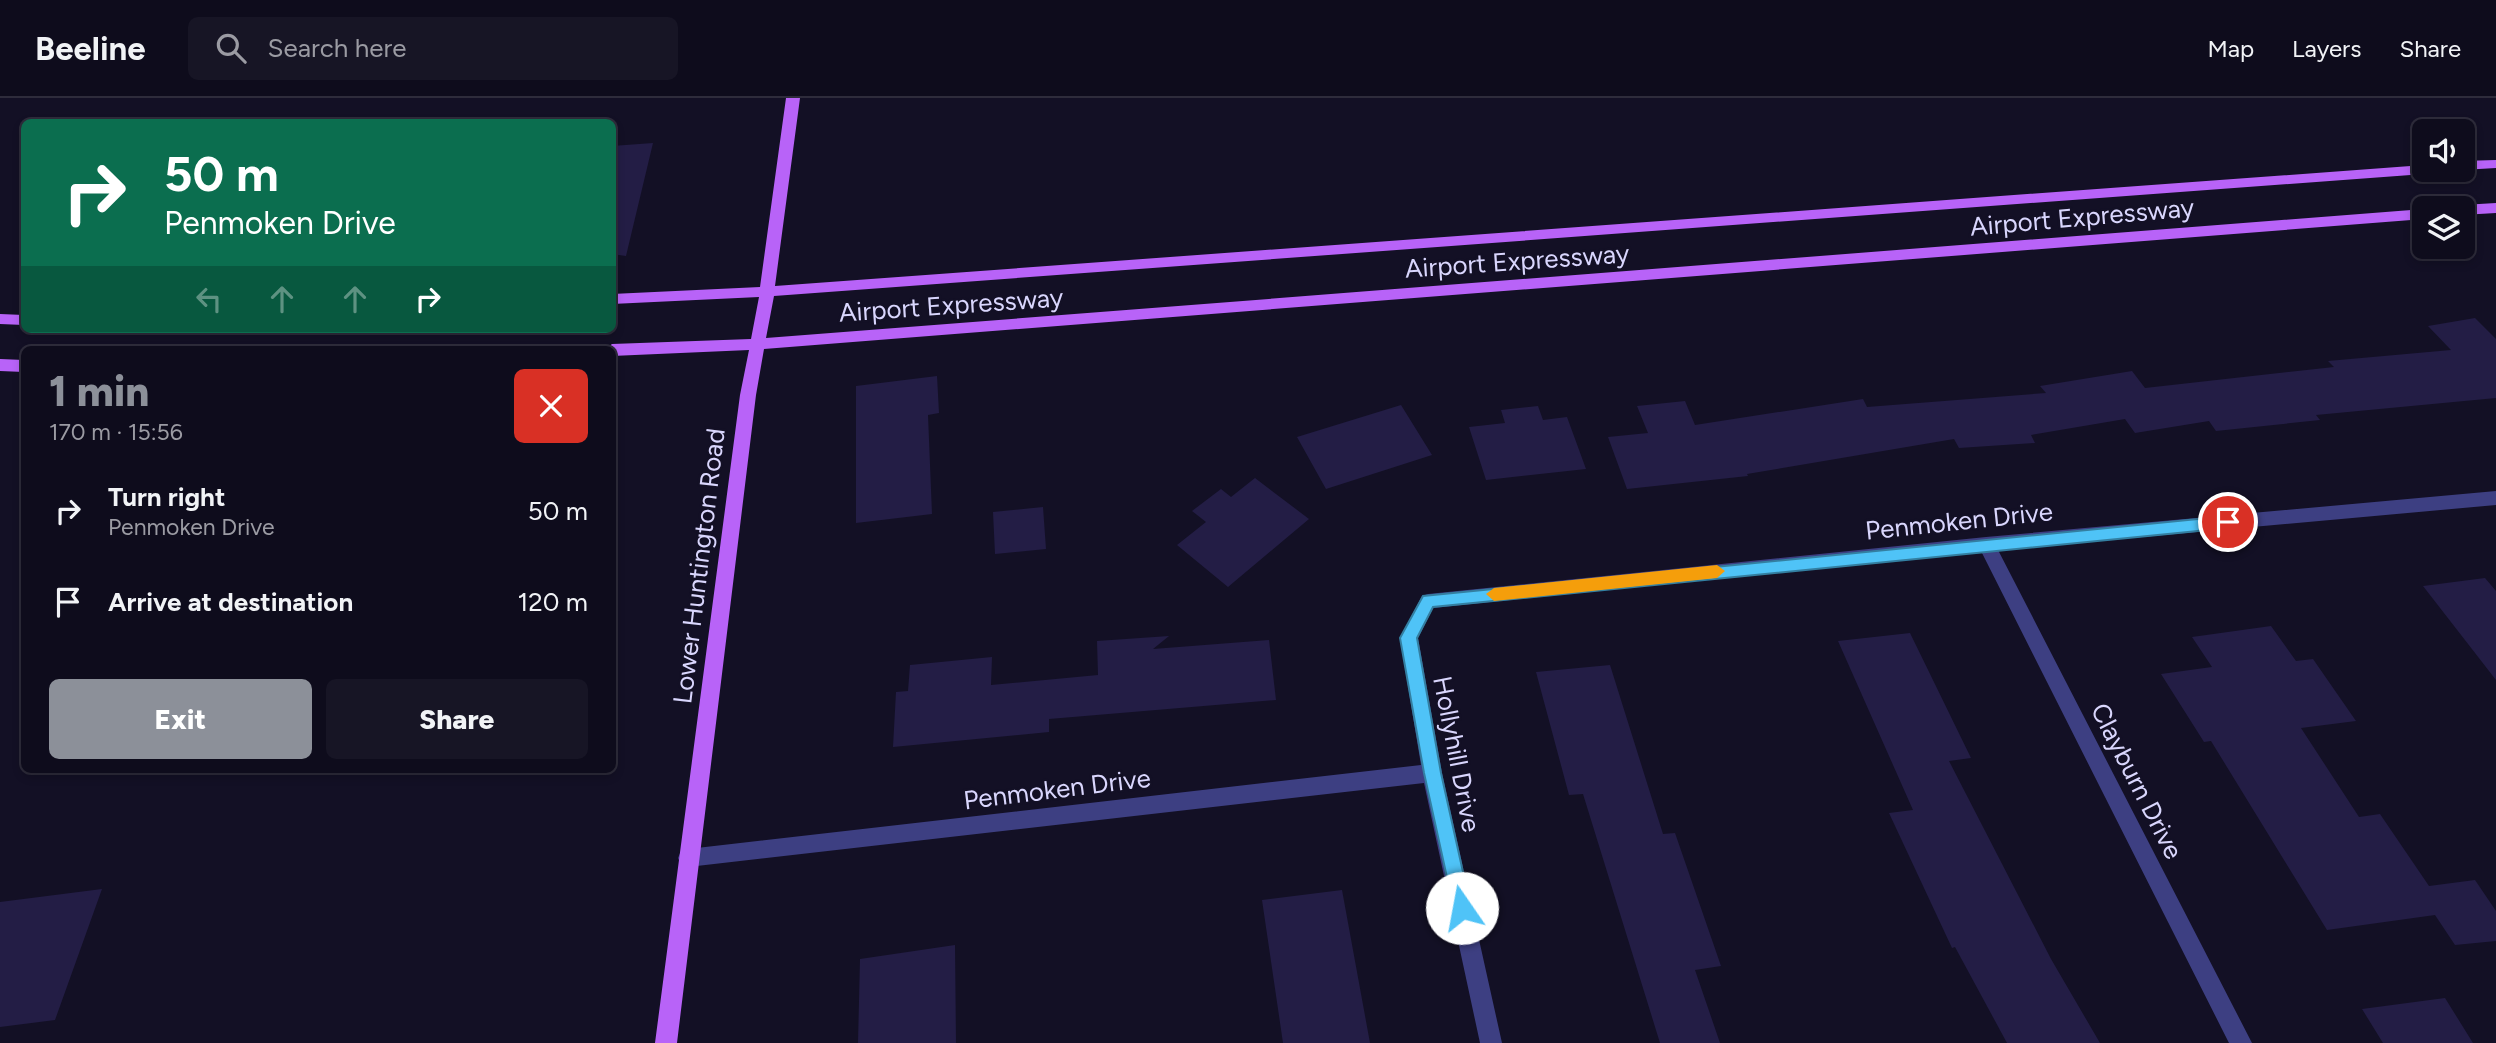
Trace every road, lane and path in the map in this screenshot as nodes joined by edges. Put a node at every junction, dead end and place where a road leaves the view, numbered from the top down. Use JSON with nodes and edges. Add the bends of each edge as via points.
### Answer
{"nodes":[{"id":1,"x":793,"y":98,"type":"edge"},
{"id":2,"x":2496,"y":164,"type":"edge"},
{"id":3,"x":2475,"y":165,"type":"edge"},
{"id":4,"x":2412,"y":170,"type":"edge"},
{"id":5,"x":2496,"y":208,"type":"edge"},
{"id":6,"x":2475,"y":210,"type":"edge"},
{"id":7,"x":2412,"y":215,"type":"edge"},
{"id":8,"x":767,"y":292,"type":"junction"},
{"id":9,"x":616,"y":299,"type":"edge"},
{"id":10,"x":0,"y":319,"type":"edge"},
{"id":11,"x":21,"y":320,"type":"edge"},
{"id":12,"x":755,"y":344,"type":"junction"},
{"id":13,"x":616,"y":350,"type":"edge"},
{"id":14,"x":0,"y":365,"type":"edge"},
{"id":15,"x":21,"y":366,"type":"edge"},
{"id":16,"x":2496,"y":498,"type":"edge"},
{"id":17,"x":1986,"y":544,"type":"junction"},
{"id":18,"x":1429,"y":601,"type":"joint"},
{"id":19,"x":1432,"y":773,"type":"junction"},
{"id":20,"x":688,"y":858,"type":"junction"},
{"id":21,"x":666,"y":1043,"type":"edge"},
{"id":22,"x":1491,"y":1043,"type":"edge"},
{"id":23,"x":2241,"y":1043,"type":"edge"}],
"edges":[{"from":1,"to":8,"type":"main road","name":"Lower Huntington Road"},
{"from":2,"to":3,"type":"main road"},
{"from":4,"to":8,"type":"main road","name":"Airport Expressway"},
{"from":5,"to":6,"type":"main road"},
{"from":7,"to":12,"type":"main road","name":"Airport Expressway"},
{"from":8,"to":9,"type":"main road","name":"Airport Expressway"},
{"from":8,"to":12,"type":"main road","name":"Lower Huntington Road"},
{"from":10,"to":11,"type":"main road"},
{"from":12,"to":13,"type":"main road","name":"Airport Expressway"},
{"from":12,"to":20,"type":"main road","name":"Lower Huntington Road"},
{"from":14,"to":15,"type":"main road"},
{"from":16,"to":17,"type":"street","name":"Penmoken Drive"},
{"from":17,"to":18,"type":"street","name":"Penmoken Drive"},
{"from":17,"to":23,"type":"street","name":"Clayburn Drive"},
{"from":18,"to":19,"type":"street","name":"Hollyhill Drive","via":[[1409,638]]},
{"from":19,"to":20,"type":"street","name":"Penmoken Drive"},
{"from":19,"to":22,"type":"street","name":"Hollyhill Drive"},
{"from":20,"to":21,"type":"main road","name":"Lower Huntington Road"}]}
